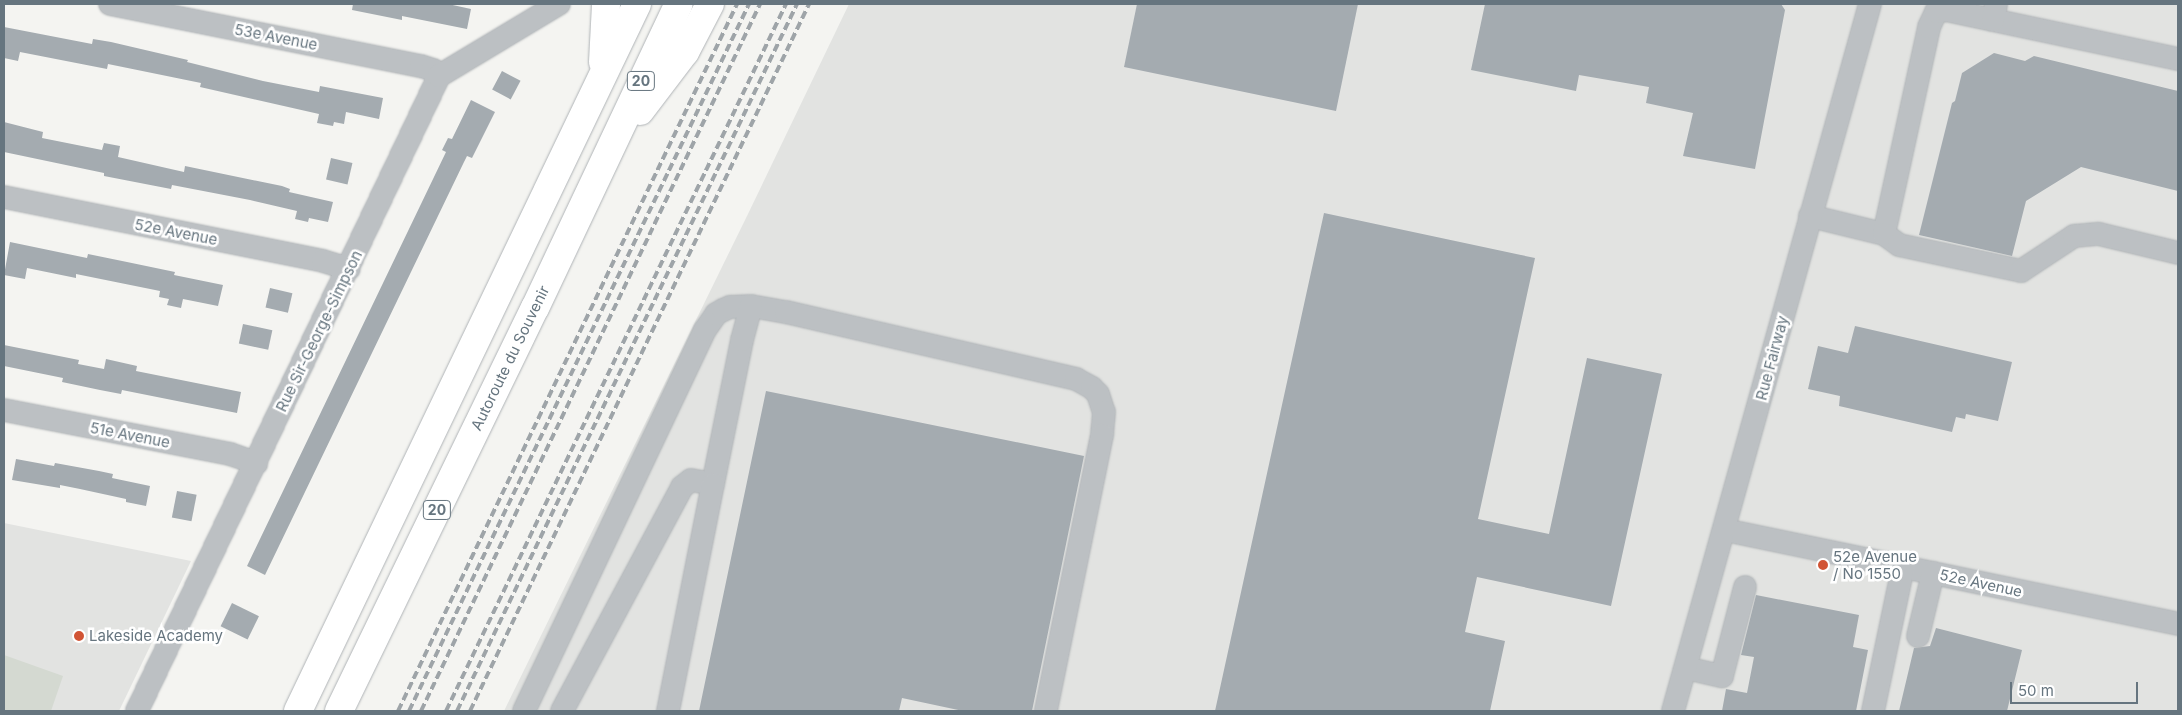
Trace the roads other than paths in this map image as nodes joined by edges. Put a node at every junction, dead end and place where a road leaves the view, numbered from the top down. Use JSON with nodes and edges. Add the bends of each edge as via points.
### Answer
{"nodes":[{"id":1,"x":110,"y":4,"type":"edge"},
{"id":2,"x":559,"y":4,"type":"edge"},
{"id":3,"x":606,"y":4,"type":"edge"},
{"id":4,"x":637,"y":4,"type":"edge"},
{"id":5,"x":678,"y":4,"type":"edge"},
{"id":6,"x":710,"y":4,"type":"edge"},
{"id":7,"x":1870,"y":4,"type":"edge"},
{"id":8,"x":1994,"y":12,"type":"edge"},
{"id":9,"x":2178,"y":59,"type":"edge"},
{"id":10,"x":439,"y":76,"type":"junction"},
{"id":11,"x":602,"y":78,"type":"junction"},
{"id":12,"x":604,"y":158,"type":"junction"},
{"id":13,"x":4,"y":197,"type":"edge"},
{"id":14,"x":1810,"y":216,"type":"junction"},
{"id":15,"x":1884,"y":234,"type":"junction"},
{"id":16,"x":2178,"y":253,"type":"edge"},
{"id":17,"x":348,"y":269,"type":"junction"},
{"id":18,"x":751,"y":306,"type":"junction"},
{"id":19,"x":4,"y":410,"type":"edge"},
{"id":20,"x":256,"y":463,"type":"junction"},
{"id":21,"x":713,"y":484,"type":"junction"},
{"id":22,"x":1725,"y":530,"type":"junction"},
{"id":23,"x":1903,"y":567,"type":"junction"},
{"id":24,"x":1933,"y":573,"type":"junction"},
{"id":25,"x":1745,"y":587,"type":"dead end"},
{"id":26,"x":2178,"y":624,"type":"edge"},
{"id":27,"x":1918,"y":636,"type":"dead end"},
{"id":28,"x":1686,"y":668,"type":"junction"},
{"id":29,"x":137,"y":711,"type":"edge"},
{"id":30,"x":298,"y":711,"type":"edge"},
{"id":31,"x":339,"y":711,"type":"edge"},
{"id":32,"x":524,"y":711,"type":"edge"},
{"id":33,"x":562,"y":711,"type":"edge"},
{"id":34,"x":668,"y":711,"type":"edge"},
{"id":35,"x":1046,"y":711,"type":"edge"},
{"id":36,"x":1673,"y":711,"type":"edge"},
{"id":37,"x":1873,"y":711,"type":"edge"}],
"edges":[{"from":1,"to":10,"type":"street","name":"53e Avenue","via":[[421,66]]},
{"from":2,"to":10,"type":"street"},
{"from":3,"to":11,"type":"highway"},
{"from":4,"to":11,"type":"highway","number":"20"},
{"from":5,"to":12,"type":"highway","name":"Autoroute du Souvenir","number":"20"},
{"from":6,"to":12,"type":"highway","via":[[686,52]]},
{"from":7,"to":14,"type":"street","name":"Rue Fairway"},
{"from":8,"to":9,"type":"street"},
{"from":8,"to":15,"type":"street","via":[[1936,12],[1929,27]]},
{"from":10,"to":17,"type":"street","name":"Rue Sir-George-Simpson"},
{"from":11,"to":30,"type":"highway","number":"20"},
{"from":12,"to":31,"type":"highway","name":"Autoroute du Souvenir","number":"20","via":[[535,308]]},
{"from":13,"to":17,"type":"street","name":"52e Avenue","via":[[323,261]]},
{"from":14,"to":15,"type":"street"},
{"from":14,"to":22,"type":"street","name":"Rue Fairway"},
{"from":15,"to":16,"type":"street","via":[[1899,245],[2021,270],[2074,236],[2099,234]]},
{"from":17,"to":20,"type":"street","name":"Rue Sir-George-Simpson"},
{"from":18,"to":21,"type":"street"},
{"from":18,"to":32,"type":"street","via":[[723,310],[716,314],[705,330]]},
{"from":18,"to":35,"type":"street","via":[[1033,368],[1076,379],[1098,394],[1104,412],[1102,435]]},
{"from":19,"to":20,"type":"street","name":"51e Avenue","via":[[230,454]]},
{"from":20,"to":29,"type":"street","name":"Rue Sir-George-Simpson"},
{"from":21,"to":33,"type":"street","via":[[691,480],[682,487]]},
{"from":21,"to":34,"type":"street"},
{"from":22,"to":23,"type":"street","name":"52e Avenue"},
{"from":22,"to":28,"type":"street","name":"Rue Fairway"},
{"from":23,"to":24,"type":"street","name":"52e Avenue"},
{"from":23,"to":37,"type":"street"},
{"from":24,"to":26,"type":"street","name":"52e Avenue"},
{"from":24,"to":27,"type":"street"},
{"from":25,"to":28,"type":"street","via":[[1722,676]]},
{"from":28,"to":36,"type":"street","name":"Rue Fairway"}]}
